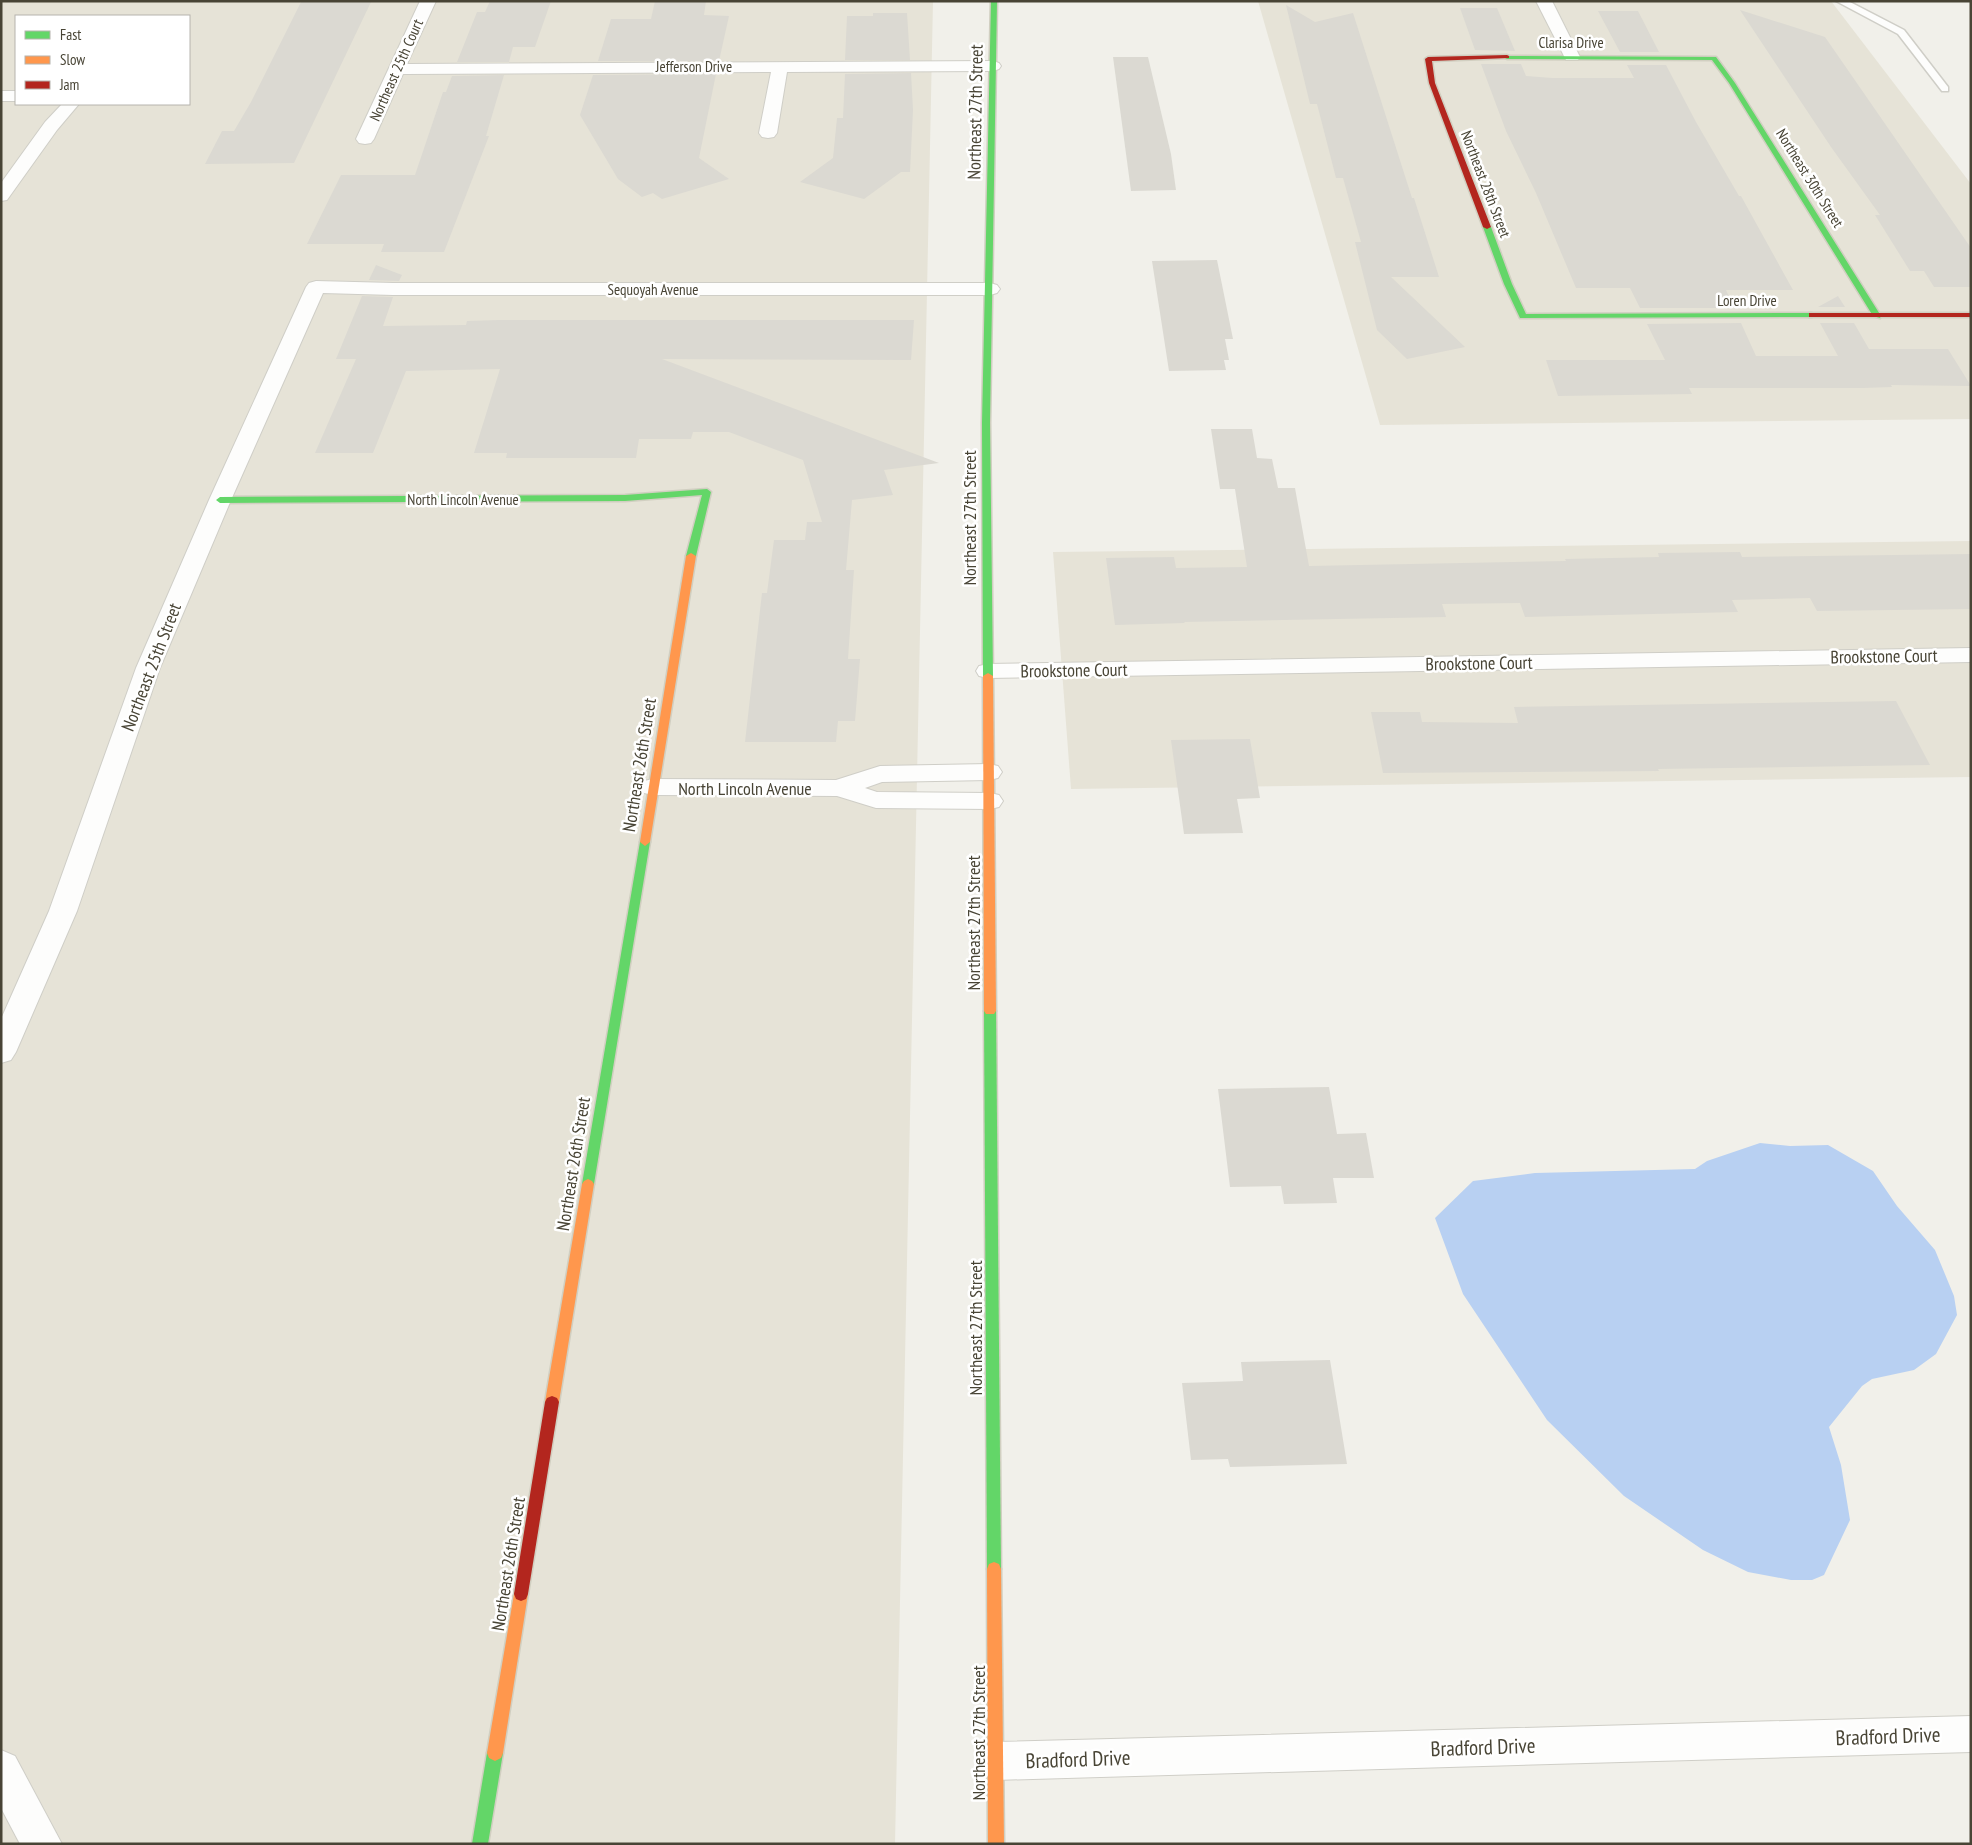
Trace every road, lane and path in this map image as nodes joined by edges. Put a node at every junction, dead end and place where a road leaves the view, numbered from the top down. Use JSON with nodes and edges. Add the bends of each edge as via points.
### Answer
{"nodes":[{"id":1,"x":428,"y":1,"type":"edge"},
{"id":2,"x":994,"y":1,"type":"edge"},
{"id":3,"x":1544,"y":1,"type":"edge"},
{"id":4,"x":1840,"y":1,"type":"edge"},
{"id":5,"x":1572,"y":57,"type":"junction"},
{"id":6,"x":1714,"y":58,"type":"joint"},
{"id":7,"x":1428,"y":60,"type":"joint"},
{"id":8,"x":780,"y":66,"type":"junction"},
{"id":9,"x":993,"y":66,"type":"junction"},
{"id":10,"x":396,"y":69,"type":"junction"},
{"id":11,"x":1945,"y":89,"type":"dead end"},
{"id":12,"x":1,"y":96,"type":"edge"},
{"id":13,"x":15,"y":96,"type":"edge"},
{"id":14,"x":70,"y":105,"type":"edge"},
{"id":15,"x":768,"y":133,"type":"dead end"},
{"id":16,"x":365,"y":139,"type":"dead end"},
{"id":17,"x":1,"y":196,"type":"edge"},
{"id":18,"x":316,"y":287,"type":"joint"},
{"id":19,"x":990,"y":289,"type":"junction"},
{"id":20,"x":1971,"y":315,"type":"edge"},
{"id":21,"x":1523,"y":316,"type":"joint"},
{"id":22,"x":1878,"y":316,"type":"junction"},
{"id":23,"x":707,"y":492,"type":"joint"},
{"id":24,"x":220,"y":500,"type":"junction"},
{"id":25,"x":1971,"y":655,"type":"edge"},
{"id":26,"x":988,"y":671,"type":"junction"},
{"id":27,"x":989,"y":772,"type":"junction"},
{"id":28,"x":652,"y":787,"type":"junction"},
{"id":29,"x":838,"y":788,"type":"junction"},
{"id":30,"x":990,"y":801,"type":"junction"},
{"id":31,"x":1,"y":1052,"type":"edge"},
{"id":32,"x":1971,"y":1734,"type":"edge"},
{"id":33,"x":996,"y":1761,"type":"junction"},
{"id":34,"x":1,"y":1769,"type":"edge"},
{"id":35,"x":42,"y":1844,"type":"edge"},
{"id":36,"x":480,"y":1844,"type":"edge"},
{"id":37,"x":996,"y":1844,"type":"edge"}],
"edges":[{"from":1,"to":10,"type":"street","name":"Northeast 25th Court"},
{"from":2,"to":9,"type":"street","name":"Northeast 27th Street"},
{"from":3,"to":5,"type":"street"},
{"from":4,"to":11,"type":"lane","via":[[1901,32]]},
{"from":5,"to":6,"type":"street","name":"Clarisa Drive"},
{"from":5,"to":7,"type":"street","name":"Clarisa Drive"},
{"from":6,"to":22,"type":"street","name":"Northeast 30th Street"},
{"from":7,"to":21,"type":"street","name":"Northeast 28th Street","via":[[1432,83]]},
{"from":8,"to":9,"type":"street","name":"Jefferson Drive"},
{"from":8,"to":10,"type":"street","name":"Jefferson Drive"},
{"from":8,"to":15,"type":"street"},
{"from":9,"to":19,"type":"street","name":"Northeast 27th Street"},
{"from":10,"to":16,"type":"street","name":"Northeast 25th Court"},
{"from":12,"to":13,"type":"street"},
{"from":14,"to":17,"type":"street","via":[[51,126]]},
{"from":18,"to":19,"type":"street","name":"Sequoyah Avenue"},
{"from":18,"to":24,"type":"street","name":"Northeast 25th Street"},
{"from":19,"to":26,"type":"street","name":"Northeast 27th Street","via":[[986,423]]},
{"from":20,"to":22,"type":"street","name":"Loren Drive"},
{"from":21,"to":22,"type":"street","name":"Loren Drive"},
{"from":23,"to":24,"type":"street","name":"North Lincoln Avenue","via":[[625,498]]},
{"from":23,"to":28,"type":"street","name":"Northeast 26th Street","via":[[692,551]]},
{"from":24,"to":31,"type":"street","name":"Northeast 25th Street","via":[[148,668],[63,911]]},
{"from":25,"to":26,"type":"street","name":"Brookstone Court"},
{"from":26,"to":27,"type":"street","name":"Northeast 27th Street"},
{"from":27,"to":29,"type":"street","name":"North Lincoln Avenue","via":[[880,774]]},
{"from":27,"to":30,"type":"street","name":"Northeast 27th Street"},
{"from":28,"to":29,"type":"street","name":"North Lincoln Avenue"},
{"from":28,"to":36,"type":"street","name":"Northeast 26th Street","via":[[628,952]]},
{"from":29,"to":30,"type":"street","name":"North Lincoln Avenue","via":[[876,800]]},
{"from":30,"to":33,"type":"street","name":"Northeast 27th Street"},
{"from":32,"to":33,"type":"street","name":"Bradford Drive"},
{"from":33,"to":37,"type":"street","name":"Northeast 27th Street"},
{"from":34,"to":35,"type":"street"}]}
